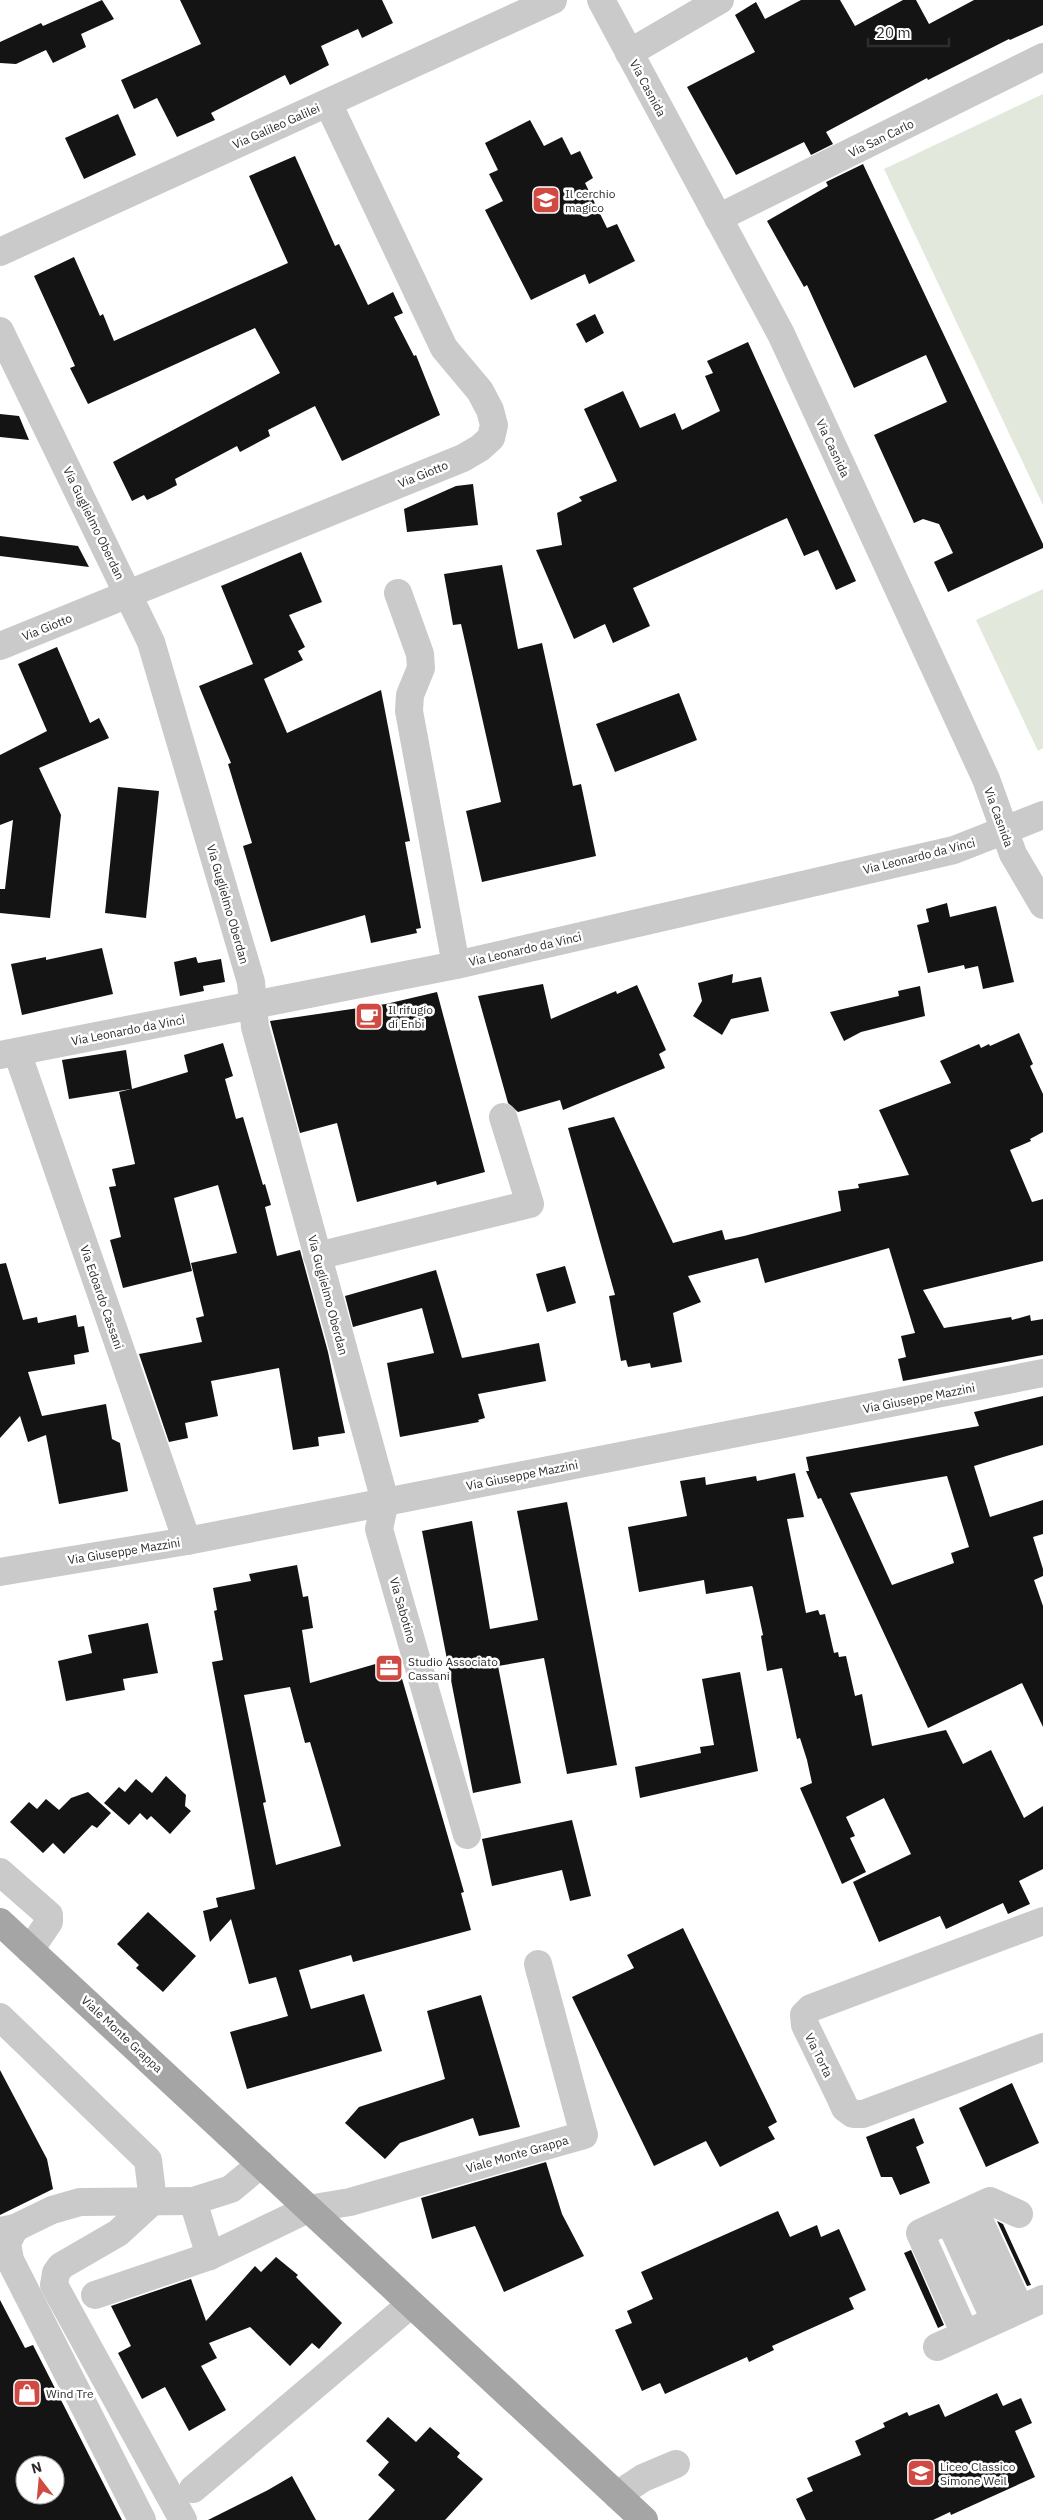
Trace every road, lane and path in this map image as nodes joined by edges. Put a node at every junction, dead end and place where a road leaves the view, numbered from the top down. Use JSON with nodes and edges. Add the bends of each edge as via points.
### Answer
{"nodes":[{"id":1,"x":552,"y":0,"type":"edge"},
{"id":2,"x":601,"y":0,"type":"edge"},
{"id":3,"x":720,"y":0,"type":"edge"},
{"id":4,"x":629,"y":53,"type":"junction"},
{"id":5,"x":1043,"y":57,"type":"edge"},
{"id":6,"x":328,"y":103,"type":"junction"},
{"id":7,"x":718,"y":218,"type":"junction"},
{"id":8,"x":0,"y":252,"type":"edge"},
{"id":9,"x":0,"y":331,"type":"edge"},
{"id":10,"x":398,"y":593,"type":"dead end"},
{"id":11,"x":128,"y":594,"type":"junction"},
{"id":12,"x":0,"y":646,"type":"edge"},
{"id":13,"x":1043,"y":815,"type":"edge"},
{"id":14,"x":1006,"y":831,"type":"junction"},
{"id":15,"x":1043,"y":905,"type":"edge"},
{"id":16,"x":456,"y":965,"type":"junction"},
{"id":17,"x":253,"y":1005,"type":"junction"},
{"id":18,"x":9,"y":1054,"type":"edge"},
{"id":19,"x":503,"y":1117,"type":"dead end"},
{"id":20,"x":317,"y":1256,"type":"junction"},
{"id":21,"x":1043,"y":1373,"type":"edge"},
{"id":22,"x":385,"y":1501,"type":"junction"},
{"id":23,"x":188,"y":1541,"type":"junction"},
{"id":24,"x":0,"y":1572,"type":"edge"},
{"id":25,"x":467,"y":1835,"type":"dead end"},
{"id":26,"x":0,"y":1872,"type":"edge"},
{"id":27,"x":1043,"y":1920,"type":"edge"},
{"id":28,"x":0,"y":1922,"type":"edge"},
{"id":29,"x":30,"y":1950,"type":"junction"},
{"id":30,"x":538,"y":1964,"type":"dead end"},
{"id":31,"x":0,"y":2017,"type":"edge"},
{"id":32,"x":1043,"y":2047,"type":"edge"},
{"id":33,"x":261,"y":2164,"type":"junction"},
{"id":34,"x":153,"y":2201,"type":"junction"},
{"id":35,"x":193,"y":2201,"type":"junction"},
{"id":36,"x":308,"y":2209,"type":"junction"},
{"id":37,"x":974,"y":2209,"type":"junction"},
{"id":38,"x":1019,"y":2214,"type":"dead end"},
{"id":39,"x":949,"y":2220,"type":"junction"},
{"id":40,"x":7,"y":2229,"type":"edge"},
{"id":41,"x":210,"y":2256,"type":"junction"},
{"id":42,"x":95,"y":2295,"type":"dead end"},
{"id":43,"x":411,"y":2304,"type":"junction"},
{"id":44,"x":1032,"y":2304,"type":"edge"},
{"id":45,"x":995,"y":2320,"type":"junction"},
{"id":46,"x":965,"y":2334,"type":"junction"},
{"id":47,"x":937,"y":2347,"type":"dead end"},
{"id":48,"x":676,"y":2464,"type":"dead end"},
{"id":49,"x":193,"y":2488,"type":"dead end"},
{"id":50,"x":617,"y":2495,"type":"junction"},
{"id":51,"x":142,"y":2520,"type":"edge"},
{"id":52,"x":183,"y":2520,"type":"edge"},
{"id":53,"x":644,"y":2520,"type":"edge"}],
"edges":[{"from":1,"to":6,"type":"street","name":"Via Galileo Galilei"},
{"from":2,"to":4,"type":"street","name":"Via Casnida"},
{"from":3,"to":4,"type":"street"},
{"from":4,"to":7,"type":"street","name":"Via Casnida"},
{"from":5,"to":7,"type":"street","name":"Via San Carlo"},
{"from":6,"to":8,"type":"street","name":"Via Galileo Galilei"},
{"from":6,"to":11,"type":"street","name":"Via Giotto","via":[[444,348],[480,391],[490,410],[494,425],[491,438],[463,458]]},
{"from":7,"to":14,"type":"street","name":"Via Casnida","via":[[785,343],[986,779]]},
{"from":9,"to":11,"type":"street","name":"Via Guglielmo Oberdan"},
{"from":10,"to":16,"type":"street","via":[[420,654],[422,668],[410,695],[409,711]]},
{"from":11,"to":12,"type":"street","name":"Via Giotto"},
{"from":11,"to":17,"type":"street","name":"Via Guglielmo Oberdan","via":[[151,642],[251,982]]},
{"from":13,"to":14,"type":"street","name":"Via Leonardo da Vinci"},
{"from":14,"to":15,"type":"street","name":"Via Casnida","via":[[1013,854]]},
{"from":14,"to":16,"type":"street","name":"Via Leonardo da Vinci","via":[[954,850]]},
{"from":16,"to":17,"type":"street","name":"Via Leonardo da Vinci"},
{"from":17,"to":18,"type":"street","name":"Via Leonardo da Vinci"},
{"from":17,"to":20,"type":"street","name":"Via Guglielmo Oberdan","via":[[255,1027]]},
{"from":18,"to":23,"type":"street","name":"Via Edoardo Cassani"},
{"from":19,"to":20,"type":"street","via":[[530,1204]]},
{"from":20,"to":22,"type":"street","name":"Via Guglielmo Oberdan"},
{"from":21,"to":22,"type":"street","name":"Via Giuseppe Mazzini"},
{"from":22,"to":23,"type":"street","name":"Via Giuseppe Mazzini"},
{"from":22,"to":25,"type":"street","name":"Via Sabotino","via":[[379,1528]]},
{"from":23,"to":24,"type":"street","name":"Via Giuseppe Mazzini"},
{"from":26,"to":29,"type":"street","via":[[49,1915],[49,1922]]},
{"from":27,"to":32,"type":"street","name":"Via Torta","via":[[811,2008],[804,2015],[805,2025],[843,2103],[853,2114],[863,2114]]},
{"from":28,"to":29,"type":"main road","name":"Viale Monte Grappa"},
{"from":29,"to":33,"type":"main road","name":"Viale Monte Grappa"},
{"from":30,"to":36,"type":"street","name":"Viale Monte Grappa","via":[[584,2135],[350,2202]]},
{"from":31,"to":34,"type":"street","via":[[148,2160]]},
{"from":33,"to":35,"type":"street","via":[[231,2189]]},
{"from":33,"to":36,"type":"main road","name":"Viale Monte Grappa"},
{"from":34,"to":35,"type":"street"},
{"from":34,"to":40,"type":"street","via":[[80,2202]]},
{"from":34,"to":52,"type":"street","via":[[118,2233],[61,2266],[54,2285]]},
{"from":35,"to":41,"type":"street"},
{"from":36,"to":41,"type":"street"},
{"from":36,"to":43,"type":"main road","name":"Viale Monte Grappa"},
{"from":37,"to":38,"type":"street","via":[[990,2201]]},
{"from":37,"to":39,"type":"street"},
{"from":37,"to":44,"type":"street"},
{"from":39,"to":45,"type":"street"},
{"from":39,"to":46,"type":"street","via":[[920,2233]]},
{"from":40,"to":51,"type":"street","via":[[10,2260]]},
{"from":41,"to":42,"type":"street"},
{"from":43,"to":49,"type":"street"},
{"from":43,"to":50,"type":"main road","name":"Viale Monte Grappa"},
{"from":44,"to":45,"type":"street"},
{"from":45,"to":46,"type":"street"},
{"from":46,"to":47,"type":"street"},
{"from":48,"to":50,"type":"street","via":[[643,2478]]},
{"from":50,"to":53,"type":"main road","name":"Viale Monte Grappa"}]}
